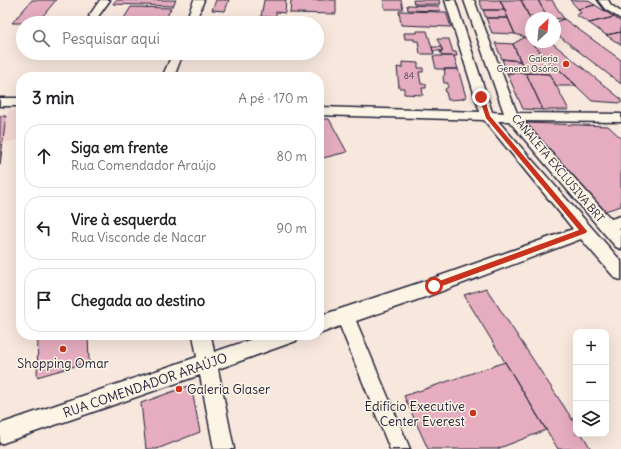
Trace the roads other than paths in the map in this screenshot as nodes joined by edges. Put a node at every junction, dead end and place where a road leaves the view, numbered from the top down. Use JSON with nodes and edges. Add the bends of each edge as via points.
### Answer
{"nodes":[{"id":1,"x":105,"y":0,"type":"edge"},
{"id":2,"x":199,"y":0,"type":"edge"},
{"id":3,"x":450,"y":0,"type":"edge"},
{"id":4,"x":470,"y":0,"type":"edge"},
{"id":5,"x":603,"y":0,"type":"edge"},
{"id":6,"x":94,"y":16,"type":"dead end"},
{"id":7,"x":193,"y":16,"type":"edge"},
{"id":8,"x":621,"y":16,"type":"edge"},
{"id":9,"x":175,"y":60,"type":"edge"},
{"id":10,"x":170,"y":72,"type":"edge"},
{"id":11,"x":0,"y":102,"type":"edge"},
{"id":12,"x":16,"y":102,"type":"edge"},
{"id":13,"x":324,"y":111,"type":"edge"},
{"id":14,"x":487,"y":116,"type":"junction"},
{"id":15,"x":512,"y":117,"type":"junction"},
{"id":16,"x":606,"y":118,"type":"junction"},
{"id":17,"x":621,"y":118,"type":"edge"},
{"id":18,"x":621,"y":131,"type":"edge"},
{"id":19,"x":614,"y":224,"type":"edge"},
{"id":20,"x":584,"y":231,"type":"junction"},
{"id":21,"x":621,"y":242,"type":"edge"},
{"id":22,"x":621,"y":273,"type":"edge"},
{"id":23,"x":345,"y":316,"type":"junction"},
{"id":24,"x":324,"y":323,"type":"edge"},
{"id":25,"x":203,"y":340,"type":"edge"},
{"id":26,"x":275,"y":340,"type":"edge"},
{"id":27,"x":207,"y":363,"type":"junction"},
{"id":28,"x":0,"y":434,"type":"edge"},
{"id":29,"x":224,"y":449,"type":"edge"},
{"id":30,"x":400,"y":449,"type":"edge"}],
"edges":[{"from":1,"to":6,"type":"street"},
{"from":2,"to":7,"type":"street"},
{"from":3,"to":14,"type":"street"},
{"from":4,"to":15,"type":"street","name":"CANALETA EXCLUSIVA BRT"},
{"from":5,"to":8,"type":"street"},
{"from":9,"to":10,"type":"street"},
{"from":11,"to":12,"type":"street"},
{"from":13,"to":14,"type":"street"},
{"from":14,"to":15,"type":"street"},
{"from":14,"to":20,"type":"street"},
{"from":15,"to":16,"type":"street"},
{"from":15,"to":19,"type":"street","name":"CANALETA EXCLUSIVA BRT"},
{"from":16,"to":17,"type":"street"},
{"from":16,"to":18,"type":"street"},
{"from":19,"to":21,"type":"street","name":"CANALETA EXCLUSIVA BRT"},
{"from":20,"to":22,"type":"street"},
{"from":20,"to":23,"type":"street"},
{"from":23,"to":24,"type":"street"},
{"from":23,"to":30,"type":"street"},
{"from":25,"to":27,"type":"street"},
{"from":26,"to":27,"type":"street","name":"RUA COMENDADOR ARAÚJO"},
{"from":27,"to":28,"type":"street","name":"RUA COMENDADOR ARAÚJO"},
{"from":27,"to":29,"type":"street"}]}
